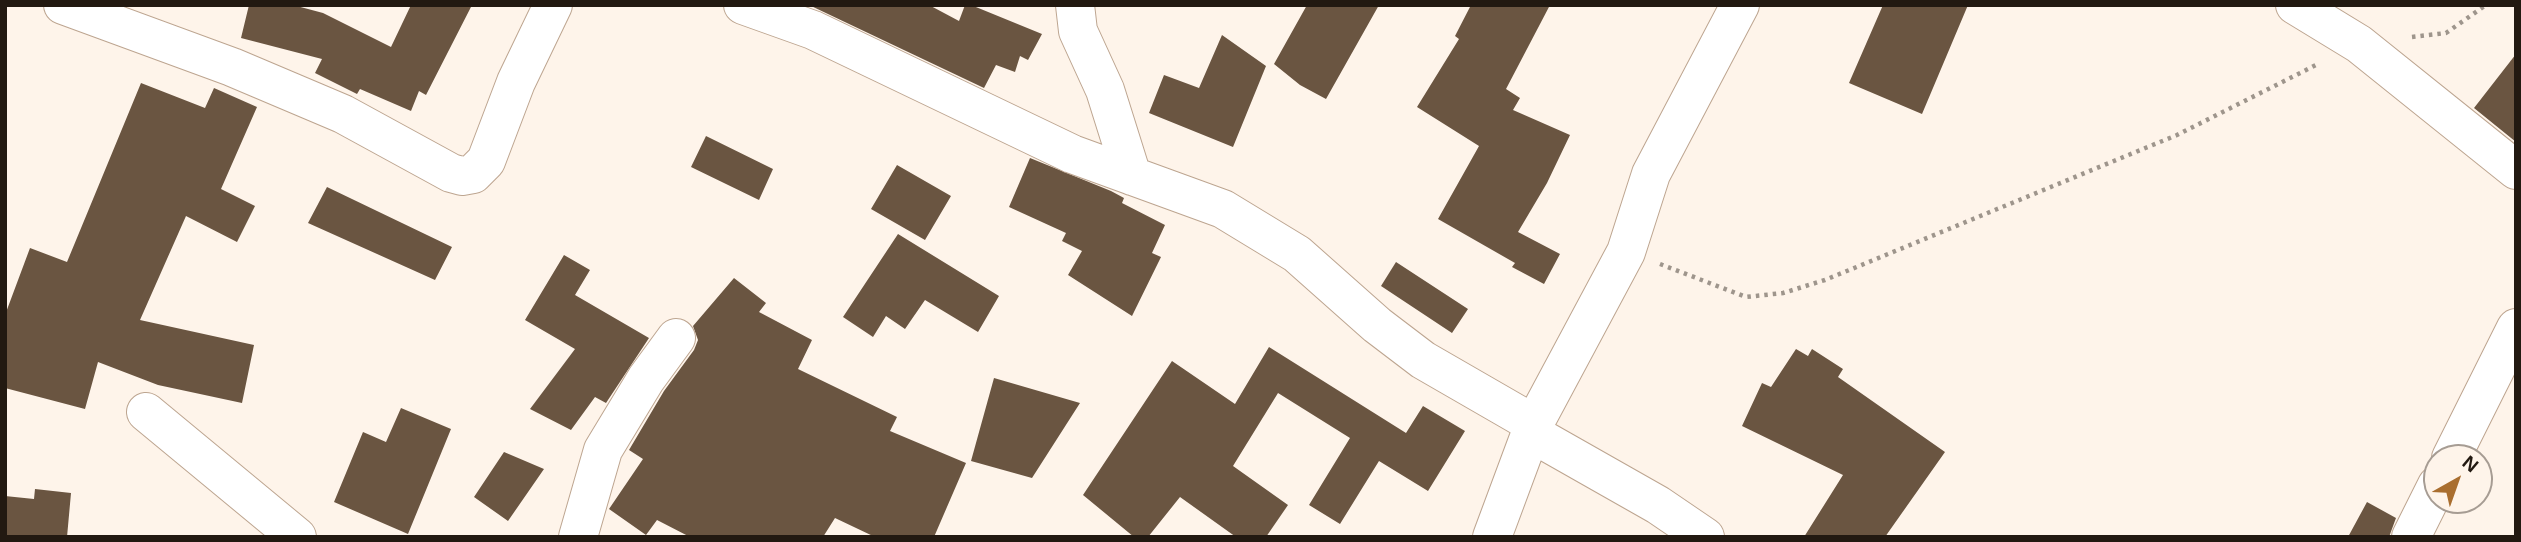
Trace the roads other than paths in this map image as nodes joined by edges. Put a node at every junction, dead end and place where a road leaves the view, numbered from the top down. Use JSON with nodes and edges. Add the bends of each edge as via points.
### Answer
{"nodes":[{"id":1,"x":63,"y":5,"type":"edge"},
{"id":2,"x":553,"y":5,"type":"edge"},
{"id":3,"x":743,"y":5,"type":"edge"},
{"id":4,"x":1075,"y":5,"type":"edge"},
{"id":5,"x":1740,"y":5,"type":"edge"},
{"id":6,"x":2295,"y":5,"type":"edge"},
{"id":7,"x":2516,"y":170,"type":"edge"},
{"id":8,"x":1132,"y":176,"type":"junction"},
{"id":9,"x":2516,"y":328,"type":"edge"},
{"id":10,"x":676,"y":338,"type":"dead end"},
{"id":11,"x":146,"y":412,"type":"dead end"},
{"id":12,"x":1532,"y":429,"type":"junction"},
{"id":13,"x":2458,"y":444,"type":"edge"},
{"id":14,"x":2423,"y":513,"type":"edge"},
{"id":15,"x":297,"y":537,"type":"edge"},
{"id":16,"x":578,"y":537,"type":"edge"},
{"id":17,"x":1492,"y":537,"type":"edge"},
{"id":18,"x":1705,"y":537,"type":"edge"},
{"id":19,"x":2411,"y":537,"type":"edge"}],
"edges":[{"from":1,"to":2,"type":"street","via":[[232,66],[343,114],[462,176],[473,174],[486,161],[516,82]]},
{"from":3,"to":8,"type":"street","via":[[813,30],[1072,154]]},
{"from":4,"to":8,"type":"street","via":[[1079,31],[1105,90]]},
{"from":5,"to":12,"type":"street","via":[[1651,174],[1626,252]]},
{"from":6,"to":7,"type":"street","via":[[2359,44]]},
{"from":8,"to":12,"type":"street","via":[[1223,209],[1264,232],[1297,254],[1423,360]]},
{"from":9,"to":13,"type":"street"},
{"from":10,"to":16,"type":"street","via":[[603,450]]},
{"from":11,"to":15,"type":"street"},
{"from":12,"to":17,"type":"street"},
{"from":12,"to":18,"type":"street"},
{"from":14,"to":19,"type":"street"}]}
